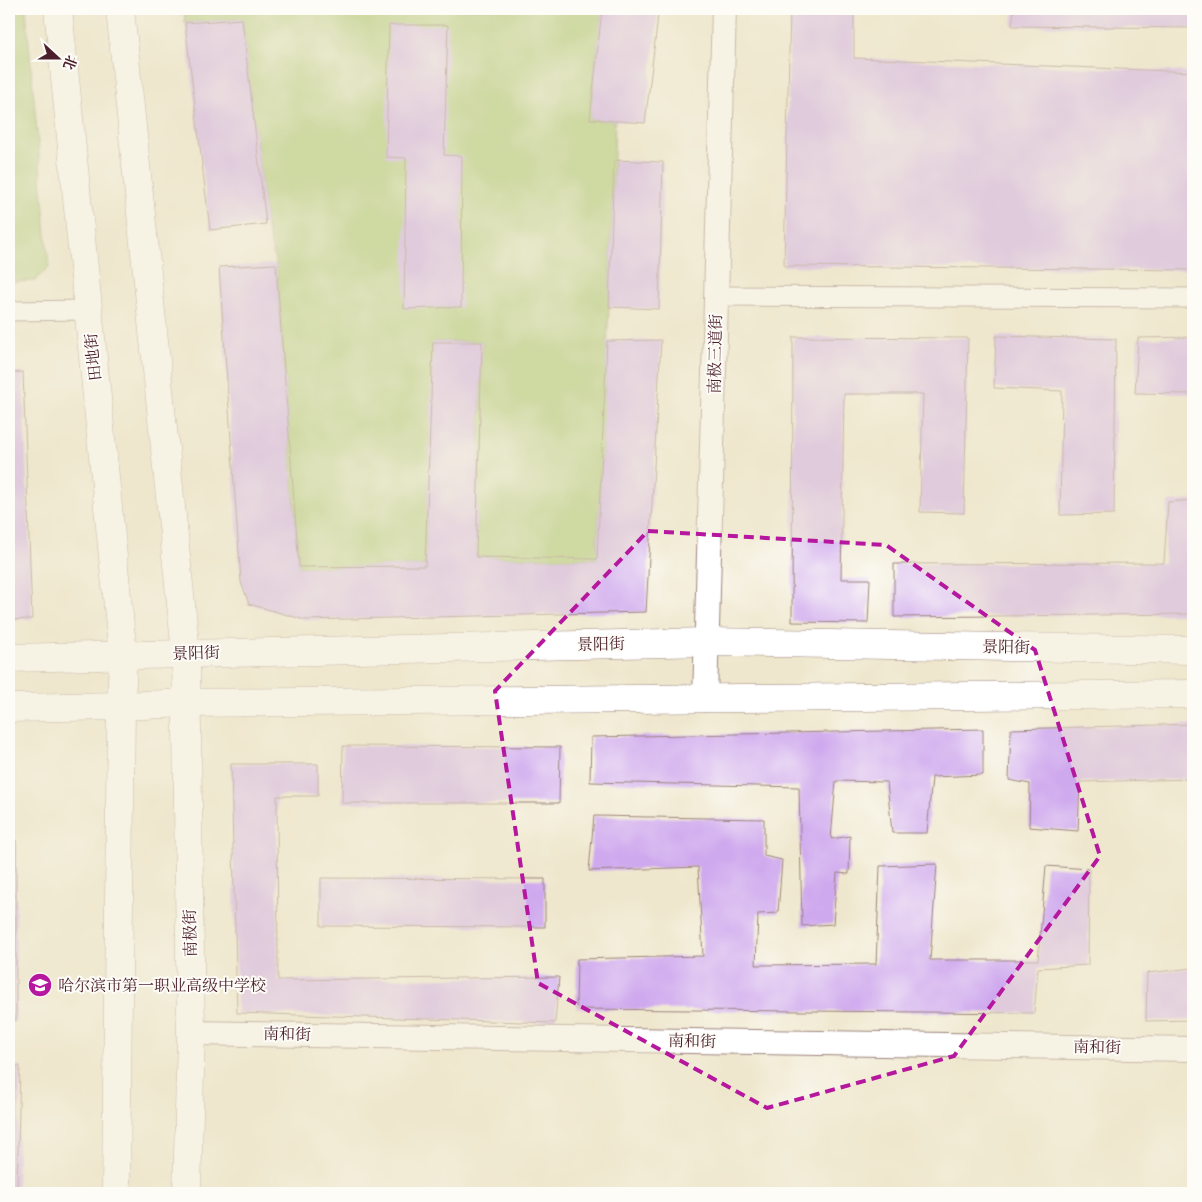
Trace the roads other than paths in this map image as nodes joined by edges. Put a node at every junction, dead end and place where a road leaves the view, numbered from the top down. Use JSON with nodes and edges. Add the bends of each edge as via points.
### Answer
{"nodes":[{"id":1,"x":58,"y":9,"type":"edge"},
{"id":2,"x":120,"y":9,"type":"edge"},
{"id":3,"x":724,"y":9,"type":"edge"},
{"id":4,"x":716,"y":296,"type":"junction"},
{"id":5,"x":1193,"y":298,"type":"edge"},
{"id":6,"x":88,"y":310,"type":"junction"},
{"id":7,"x":9,"y":311,"type":"edge"},
{"id":8,"x":708,"y":642,"type":"junction"},
{"id":9,"x":1193,"y":650,"type":"edge"},
{"id":10,"x":186,"y":653,"type":"junction"},
{"id":11,"x":123,"y":656,"type":"junction"},
{"id":12,"x":9,"y":658,"type":"edge"},
{"id":13,"x":1193,"y":694,"type":"edge"},
{"id":14,"x":705,"y":700,"type":"junction"},
{"id":15,"x":187,"y":703,"type":"junction"},
{"id":16,"x":121,"y":706,"type":"junction"},
{"id":17,"x":9,"y":708,"type":"edge"},
{"id":18,"x":191,"y":1033,"type":"junction"},
{"id":19,"x":1193,"y":1049,"type":"edge"},
{"id":20,"x":116,"y":1193,"type":"edge"},
{"id":21,"x":187,"y":1193,"type":"edge"}],
"edges":[{"from":1,"to":6,"type":"main road","name":"田地街"},
{"from":2,"to":10,"type":"main road"},
{"from":3,"to":4,"type":"street","name":"南极三道街"},
{"from":4,"to":5,"type":"street"},
{"from":4,"to":8,"type":"street","name":"南极三道街"},
{"from":6,"to":7,"type":"street"},
{"from":6,"to":11,"type":"main road","name":"田地街"},
{"from":8,"to":9,"type":"main road","name":"景阳街"},
{"from":8,"to":10,"type":"main road","name":"景阳街"},
{"from":8,"to":14,"type":"street","name":"南极三道街"},
{"from":10,"to":11,"type":"main road","name":"景阳街"},
{"from":10,"to":15,"type":"main road"},
{"from":11,"to":12,"type":"main road","name":"景阳街"},
{"from":11,"to":16,"type":"main road","name":"田地街"},
{"from":13,"to":14,"type":"main road"},
{"from":14,"to":15,"type":"main road"},
{"from":15,"to":16,"type":"main road"},
{"from":15,"to":18,"type":"main road","name":"南极街"},
{"from":16,"to":17,"type":"main road"},
{"from":16,"to":20,"type":"main road"},
{"from":18,"to":19,"type":"street","name":"南和街"},
{"from":18,"to":21,"type":"main road","name":"南极街"}]}
